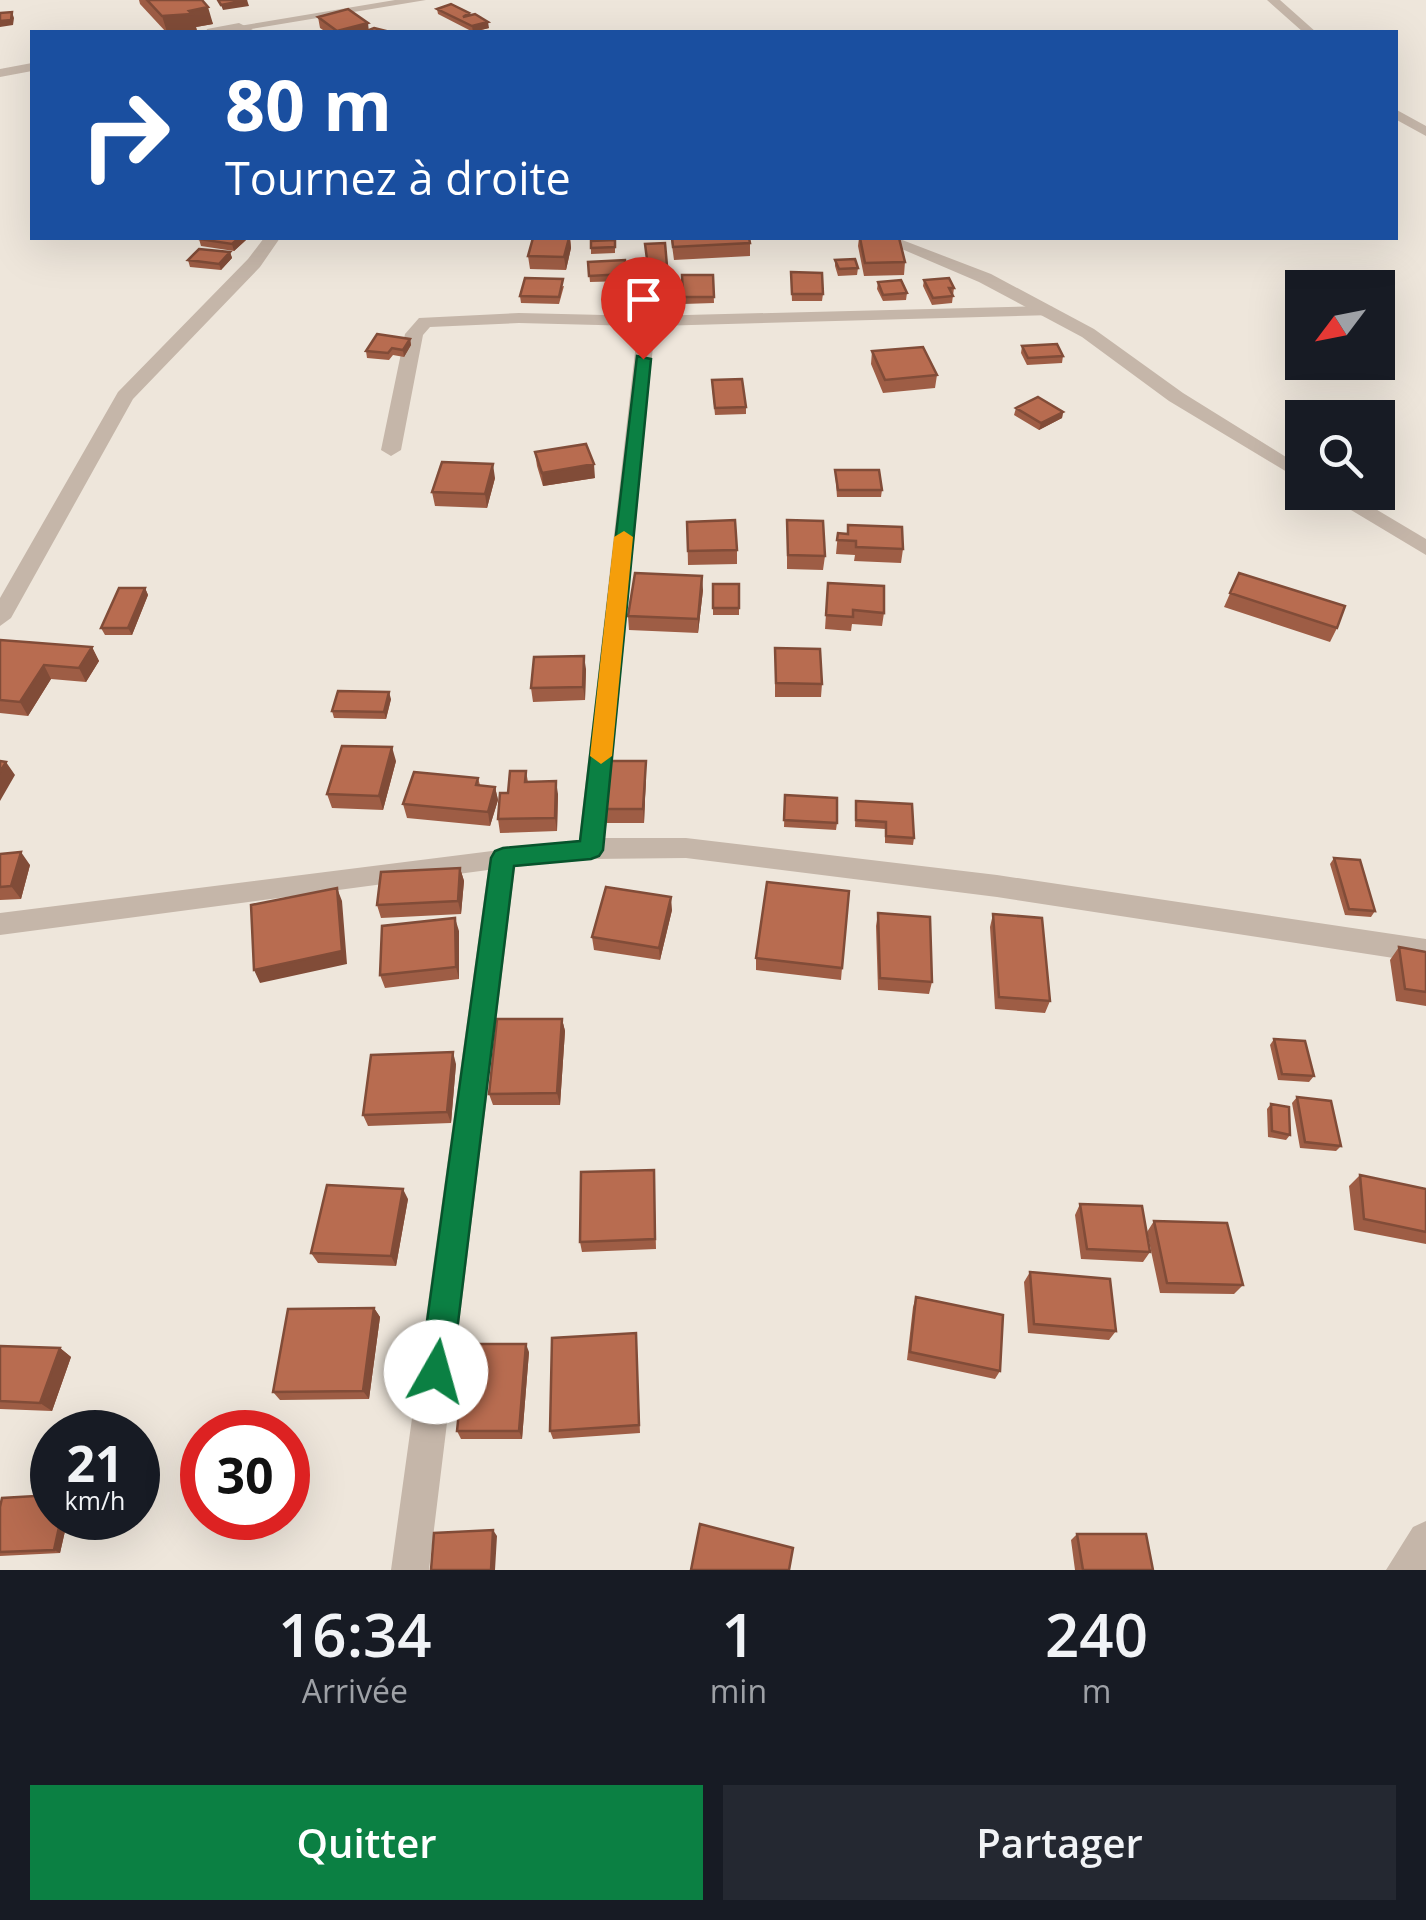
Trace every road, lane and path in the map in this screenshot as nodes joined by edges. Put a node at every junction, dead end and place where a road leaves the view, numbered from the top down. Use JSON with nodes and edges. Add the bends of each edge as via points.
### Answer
{"nodes":[{"id":1,"x":420,"y":0,"type":"edge"},
{"id":2,"x":1273,"y":0,"type":"edge"},
{"id":3,"x":245,"y":30,"type":"edge"},
{"id":4,"x":1308,"y":30,"type":"edge"},
{"id":5,"x":30,"y":67,"type":"edge"},
{"id":6,"x":0,"y":73,"type":"edge"},
{"id":7,"x":1398,"y":115,"type":"edge"},
{"id":8,"x":1426,"y":132,"type":"edge"},
{"id":9,"x":271,"y":240,"type":"edge"},
{"id":10,"x":889,"y":240,"type":"edge"},
{"id":11,"x":1046,"y":311,"type":"junction"},
{"id":12,"x":647,"y":321,"type":"junction"},
{"id":13,"x":391,"y":450,"type":"dead end"},
{"id":14,"x":1285,"y":464,"type":"edge"},
{"id":15,"x":1362,"y":510,"type":"edge"},
{"id":16,"x":1426,"y":548,"type":"edge"},
{"id":17,"x":0,"y":618,"type":"edge"},
{"id":18,"x":591,"y":850,"type":"junction"},
{"id":19,"x":503,"y":858,"type":"junction"},
{"id":20,"x":0,"y":924,"type":"edge"},
{"id":21,"x":1426,"y":951,"type":"edge"},
{"id":22,"x":1426,"y":1540,"type":"edge"},
{"id":23,"x":410,"y":1570,"type":"edge"},
{"id":24,"x":1404,"y":1570,"type":"edge"}],
"edges":[{"from":1,"to":3,"type":"street","via":[[278,16]]},
{"from":2,"to":4,"type":"street"},
{"from":5,"to":6,"type":"street"},
{"from":7,"to":8,"type":"street"},
{"from":9,"to":17,"type":"street","via":[[125,396]]},
{"from":10,"to":11,"type":"street","via":[[986,278]]},
{"from":11,"to":12,"type":"street"},
{"from":11,"to":14,"type":"street"},
{"from":12,"to":13,"type":"street","via":[[425,322],[414,334]]},
{"from":12,"to":18,"type":"street"},
{"from":15,"to":16,"type":"street"},
{"from":18,"to":19,"type":"street"},
{"from":18,"to":21,"type":"street","via":[[686,848]]},
{"from":19,"to":20,"type":"street"},
{"from":19,"to":23,"type":"street"},
{"from":22,"to":24,"type":"street"}]}
